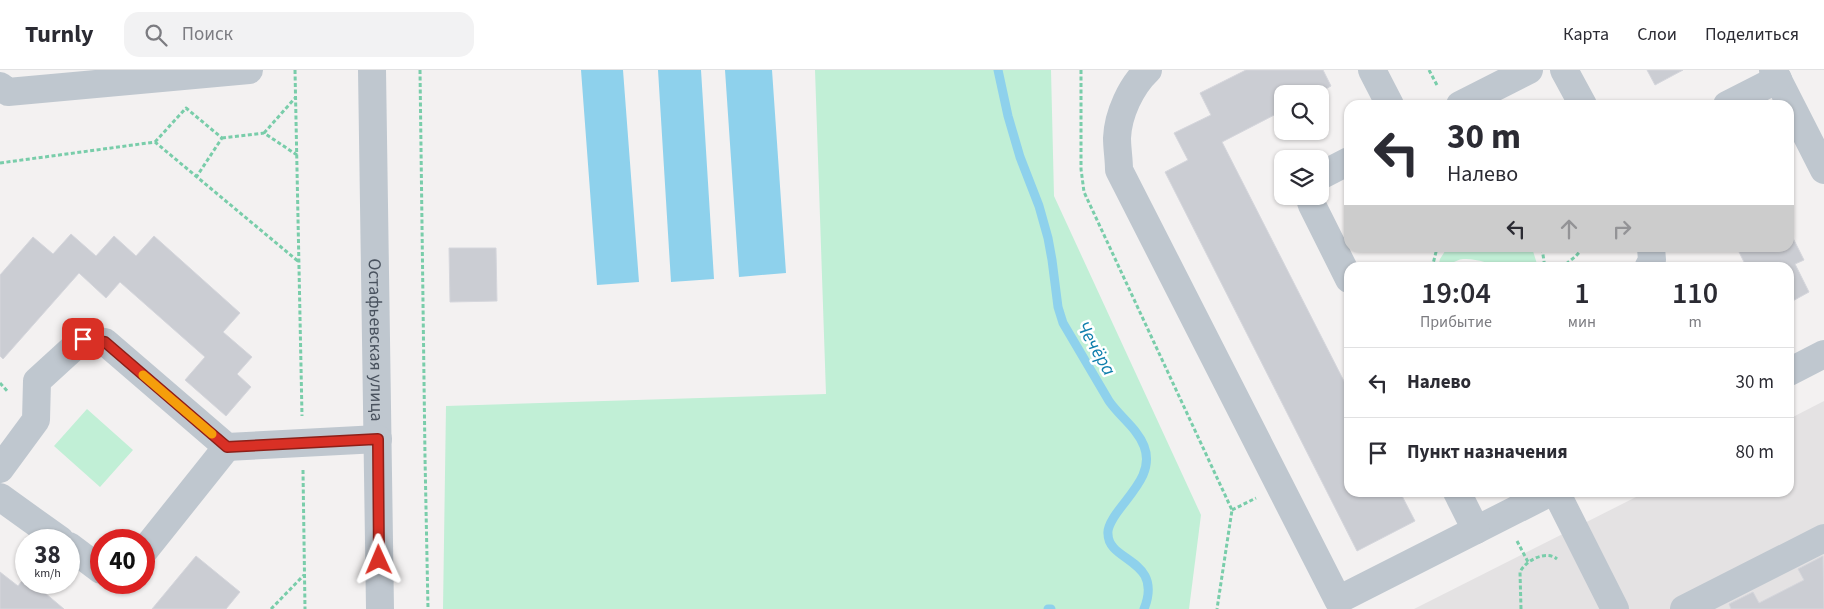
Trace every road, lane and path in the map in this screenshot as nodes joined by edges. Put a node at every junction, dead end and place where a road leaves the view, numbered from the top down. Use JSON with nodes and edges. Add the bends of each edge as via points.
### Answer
{"nodes":[{"id":1,"x":249,"y":70,"type":"edge"},
{"id":2,"x":295,"y":70,"type":"edge"},
{"id":3,"x":372,"y":70,"type":"edge"},
{"id":4,"x":420,"y":70,"type":"edge"},
{"id":5,"x":1080,"y":70,"type":"edge"},
{"id":6,"x":1148,"y":70,"type":"edge"},
{"id":7,"x":1372,"y":70,"type":"edge"},
{"id":8,"x":1529,"y":70,"type":"edge"},
{"id":9,"x":1564,"y":70,"type":"edge"},
{"id":10,"x":1775,"y":75,"type":"edge"},
{"id":11,"x":0,"y":86,"type":"edge"},
{"id":12,"x":296,"y":96,"type":"junction"},
{"id":13,"x":1387,"y":100,"type":"edge"},
{"id":14,"x":1470,"y":100,"type":"edge"},
{"id":15,"x":1580,"y":100,"type":"edge"},
{"id":16,"x":1735,"y":100,"type":"edge"},
{"id":17,"x":1788,"y":100,"type":"edge"},
{"id":18,"x":1794,"y":112,"type":"edge"},
{"id":19,"x":264,"y":133,"type":"junction"},
{"id":20,"x":222,"y":138,"type":"junction"},
{"id":21,"x":155,"y":142,"type":"junction"},
{"id":22,"x":297,"y":155,"type":"junction"},
{"id":23,"x":0,"y":163,"type":"edge"},
{"id":24,"x":1344,"y":164,"type":"edge"},
{"id":25,"x":1824,"y":170,"type":"edge"},
{"id":26,"x":1329,"y":171,"type":"edge"},
{"id":27,"x":197,"y":176,"type":"junction"},
{"id":28,"x":1312,"y":205,"type":"edge"},
{"id":29,"x":1580,"y":252,"type":"edge"},
{"id":30,"x":299,"y":262,"type":"junction"},
{"id":31,"x":1568,"y":262,"type":"edge"},
{"id":32,"x":1344,"y":269,"type":"edge"},
{"id":33,"x":1824,"y":354,"type":"edge"},
{"id":34,"x":1794,"y":369,"type":"edge"},
{"id":35,"x":378,"y":439,"type":"junction"},
{"id":36,"x":303,"y":443,"type":"junction"},
{"id":37,"x":227,"y":447,"type":"junction"},
{"id":38,"x":0,"y":469,"type":"edge"},
{"id":39,"x":0,"y":497,"type":"edge"},
{"id":40,"x":1460,"y":497,"type":"edge"},
{"id":41,"x":1540,"y":497,"type":"edge"},
{"id":42,"x":1559,"y":497,"type":"edge"},
{"id":43,"x":45,"y":529,"type":"edge"},
{"id":44,"x":1476,"y":530,"type":"junction"},
{"id":45,"x":155,"y":537,"type":"edge"},
{"id":46,"x":1824,"y":538,"type":"edge"},
{"id":47,"x":1561,"y":567,"type":"dead end"},
{"id":48,"x":304,"y":575,"type":"junction"},
{"id":49,"x":1355,"y":601,"type":"edge"},
{"id":50,"x":271,"y":609,"type":"edge"},
{"id":51,"x":305,"y":609,"type":"edge"},
{"id":52,"x":380,"y":609,"type":"edge"},
{"id":53,"x":428,"y":609,"type":"edge"},
{"id":54,"x":1217,"y":609,"type":"edge"},
{"id":55,"x":1522,"y":609,"type":"edge"},
{"id":56,"x":1615,"y":609,"type":"edge"},
{"id":57,"x":1684,"y":609,"type":"edge"}],
"edges":[{"from":1,"to":11,"type":"street","via":[[8,92]]},
{"from":2,"to":12,"type":"path"},
{"from":3,"to":35,"type":"street","name":"Остафьевская улица"},
{"from":4,"to":53,"type":"path"},
{"from":5,"to":54,"type":"path","via":[[1084,192],[1232,510]]},
{"from":6,"to":49,"type":"street","via":[[1140,77],[1123,109],[1117,137],[1119,170],[1338,600]]},
{"from":7,"to":13,"type":"street"},
{"from":8,"to":14,"type":"street"},
{"from":9,"to":15,"type":"street"},
{"from":10,"to":16,"type":"street"},
{"from":10,"to":17,"type":"street"},
{"from":12,"to":19,"type":"path"},
{"from":12,"to":22,"type":"path"},
{"from":18,"to":25,"type":"street"},
{"from":19,"to":20,"type":"path"},
{"from":19,"to":22,"type":"path"},
{"from":20,"to":21,"type":"path","via":[[186,108]]},
{"from":20,"to":27,"type":"path"},
{"from":21,"to":23,"type":"path"},
{"from":21,"to":27,"type":"path"},
{"from":22,"to":30,"type":"path"},
{"from":24,"to":26,"type":"street"},
{"from":27,"to":30,"type":"path"},
{"from":28,"to":32,"type":"street"},
{"from":29,"to":31,"type":"path"},
{"from":30,"to":36,"type":"path"},
{"from":33,"to":34,"type":"street"},
{"from":35,"to":36,"type":"street"},
{"from":35,"to":52,"type":"street","name":"Остафьевская улица"},
{"from":36,"to":37,"type":"street"},
{"from":36,"to":48,"type":"path"},
{"from":37,"to":38,"type":"street","via":[[105,342],[83,339],[37,381],[36,420]]},
{"from":37,"to":45,"type":"street"},
{"from":39,"to":43,"type":"street"},
{"from":40,"to":44,"type":"street"},
{"from":41,"to":44,"type":"street"},
{"from":42,"to":56,"type":"street"},
{"from":44,"to":49,"type":"street"},
{"from":46,"to":57,"type":"street"},
{"from":47,"to":55,"type":"path","via":[[1557,559],[1548,555],[1522,567]]},
{"from":48,"to":50,"type":"path"},
{"from":48,"to":51,"type":"path"}]}
